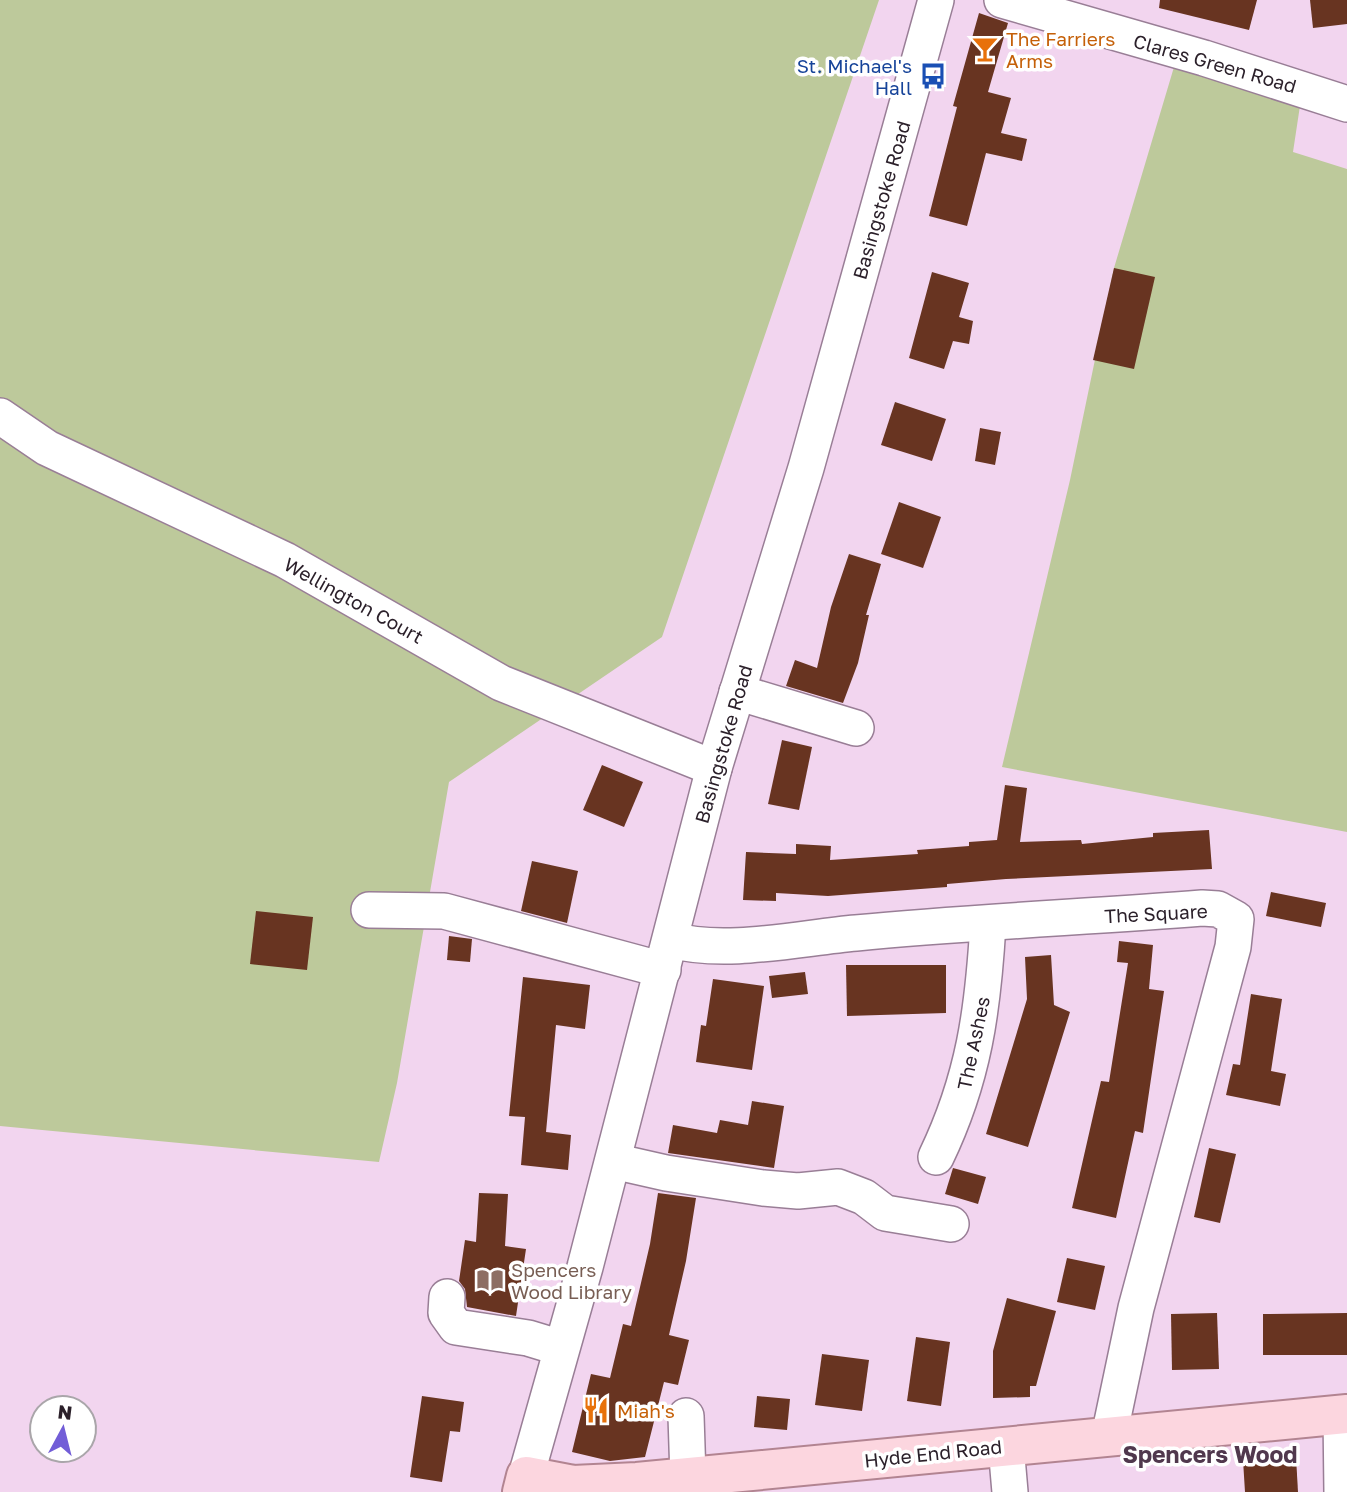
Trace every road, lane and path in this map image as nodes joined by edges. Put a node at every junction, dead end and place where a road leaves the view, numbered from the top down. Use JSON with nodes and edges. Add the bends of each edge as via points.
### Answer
{"nodes":[{"id":1,"x":936,"y":0,"type":"edge"},
{"id":2,"x":1002,"y":0,"type":"edge"},
{"id":3,"x":1347,"y":104,"type":"edge"},
{"id":4,"x":0,"y":416,"type":"edge"},
{"id":5,"x":737,"y":692,"type":"junction"},
{"id":6,"x":856,"y":728,"type":"dead end"},
{"id":7,"x":714,"y":768,"type":"junction"},
{"id":8,"x":369,"y":910,"type":"dead end"},
{"id":9,"x":988,"y":924,"type":"junction"},
{"id":10,"x":667,"y":955,"type":"junction"},
{"id":11,"x":936,"y":1157,"type":"dead end"},
{"id":12,"x":613,"y":1161,"type":"junction"},
{"id":13,"x":951,"y":1224,"type":"dead end"},
{"id":14,"x":447,"y":1297,"type":"dead end"},
{"id":15,"x":561,"y":1348,"type":"junction"},
{"id":16,"x":1344,"y":1414,"type":"edge"},
{"id":17,"x":686,"y":1416,"type":"dead end"},
{"id":18,"x":1113,"y":1435,"type":"junction"},
{"id":19,"x":1006,"y":1446,"type":"junction"},
{"id":20,"x":688,"y":1477,"type":"junction"},
{"id":21,"x":524,"y":1484,"type":"edge"},
{"id":22,"x":1010,"y":1492,"type":"edge"},
{"id":23,"x":1342,"y":1492,"type":"edge"}],
"edges":[{"from":1,"to":5,"type":"street","name":"Basingstoke Road","via":[[806,468]]},
{"from":2,"to":3,"type":"street","name":"Clares Green Road"},
{"from":4,"to":7,"type":"street","name":"Wellington Court","via":[[47,448],[285,561],[501,683]]},
{"from":5,"to":6,"type":"street"},
{"from":5,"to":7,"type":"street","name":"Basingstoke Road"},
{"from":7,"to":10,"type":"street","name":"Basingstoke Road"},
{"from":8,"to":10,"type":"street","name":"The Square","via":[[444,911]]},
{"from":9,"to":10,"type":"street","name":"The Square","via":[[689,945]]},
{"from":9,"to":11,"type":"street","name":"The Ashes","via":[[984,1004],[958,1110]]},
{"from":9,"to":18,"type":"street","name":"The Square","via":[[1202,908],[1218,909],[1236,919],[1233,947],[1136,1308]]},
{"from":10,"to":12,"type":"street","name":"Basingstoke Road"},
{"from":12,"to":13,"type":"street","via":[[763,1188],[838,1187],[864,1197],[885,1213]]},
{"from":12,"to":15,"type":"street","name":"Basingstoke Road"},
{"from":14,"to":15,"type":"street","via":[[446,1313],[456,1326]]},
{"from":15,"to":21,"type":"street","name":"Basingstoke Road"},
{"from":16,"to":18,"type":"main road","name":"Hyde End Road"},
{"from":16,"to":23,"type":"street","name":"Hyde End Road"},
{"from":17,"to":20,"type":"street"},
{"from":18,"to":19,"type":"main road","name":"Hyde End Road"},
{"from":19,"to":20,"type":"main road","name":"Hyde End Road"},
{"from":19,"to":22,"type":"street"},
{"from":20,"to":21,"type":"main road","name":"Hyde End Road","via":[[591,1485]]}]}
